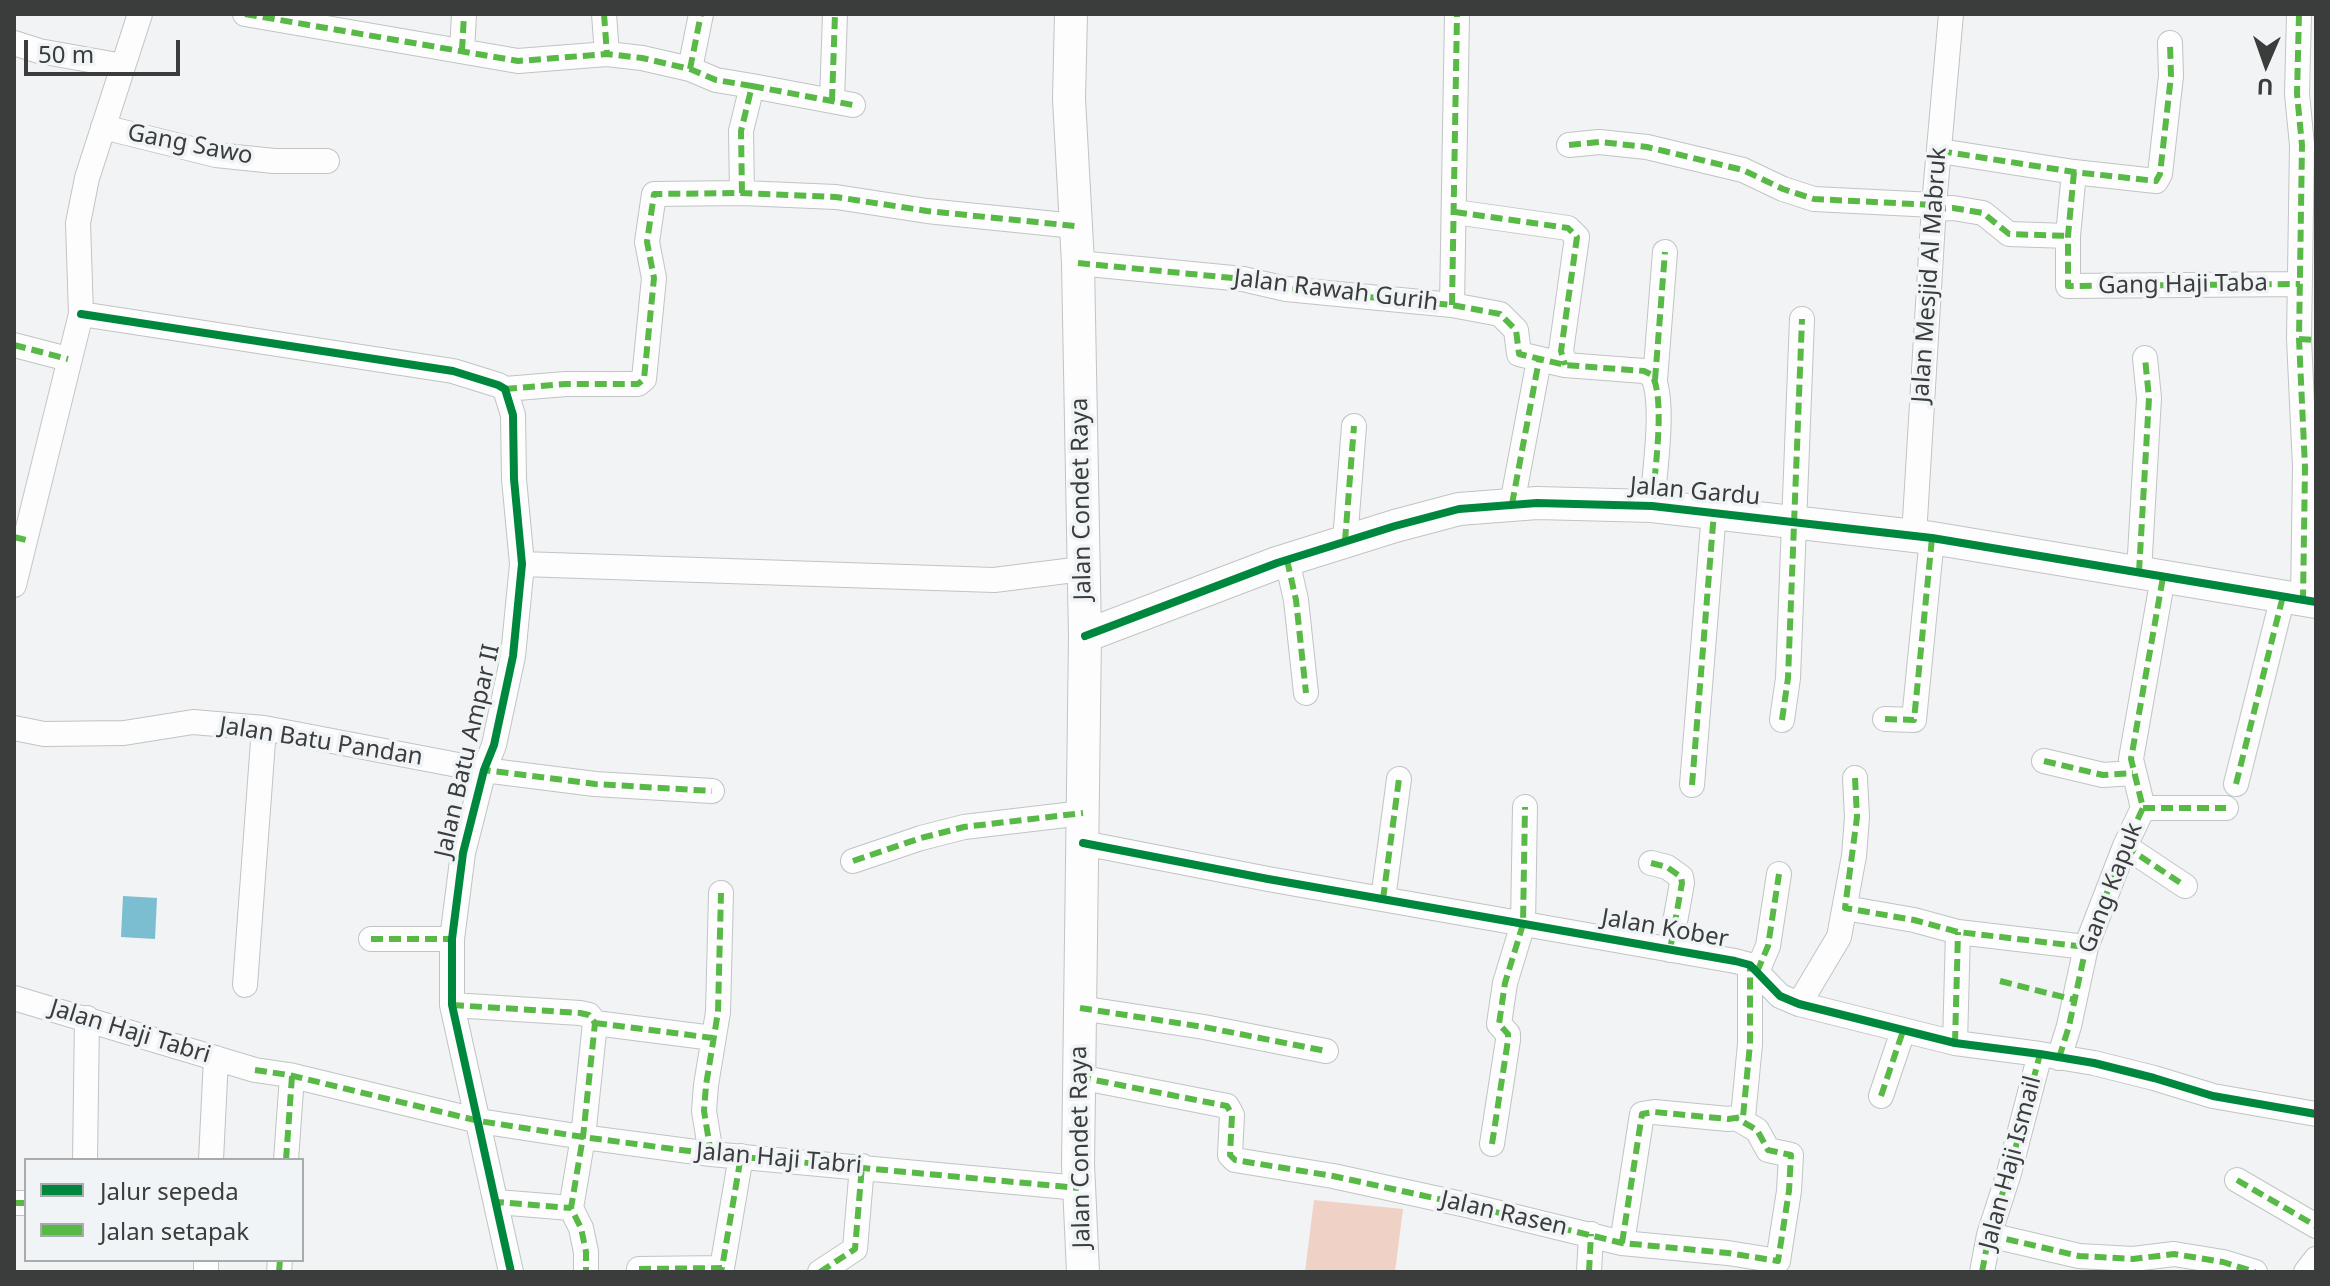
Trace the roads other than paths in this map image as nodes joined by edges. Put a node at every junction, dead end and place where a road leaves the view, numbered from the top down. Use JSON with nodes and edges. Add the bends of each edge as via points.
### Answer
{"nodes":[{"id":1,"x":140,"y":14,"type":"edge"},
{"id":2,"x":245,"y":14,"type":"edge"},
{"id":3,"x":464,"y":14,"type":"edge"},
{"id":4,"x":604,"y":14,"type":"edge"},
{"id":5,"x":701,"y":14,"type":"edge"},
{"id":6,"x":835,"y":14,"type":"edge"},
{"id":7,"x":1071,"y":14,"type":"edge"},
{"id":8,"x":1457,"y":14,"type":"edge"},
{"id":9,"x":1951,"y":14,"type":"edge"},
{"id":10,"x":2299,"y":14,"type":"edge"},
{"id":11,"x":14,"y":43,"type":"edge"},
{"id":12,"x":2170,"y":43,"type":"dead end"},
{"id":13,"x":462,"y":51,"type":"junction"},
{"id":14,"x":607,"y":54,"type":"junction"},
{"id":15,"x":123,"y":66,"type":"junction"},
{"id":16,"x":690,"y":69,"type":"junction"},
{"id":17,"x":752,"y":86,"type":"junction"},
{"id":18,"x":103,"y":127,"type":"junction"},
{"id":19,"x":1569,"y":145,"type":"dead end"},
{"id":20,"x":1940,"y":151,"type":"junction"},
{"id":21,"x":327,"y":161,"type":"dead end"},
{"id":22,"x":2074,"y":172,"type":"junction"},
{"id":23,"x":742,"y":193,"type":"junction"},
{"id":24,"x":1934,"y":207,"type":"junction"},
{"id":25,"x":1455,"y":212,"type":"junction"},
{"id":26,"x":1075,"y":226,"type":"junction"},
{"id":27,"x":2068,"y":236,"type":"junction"},
{"id":28,"x":1665,"y":252,"type":"dead end"},
{"id":29,"x":1078,"y":263,"type":"junction"},
{"id":30,"x":2300,"y":284,"type":"junction"},
{"id":31,"x":1452,"y":305,"type":"junction"},
{"id":32,"x":81,"y":314,"type":"junction"},
{"id":33,"x":1802,"y":319,"type":"dead end"},
{"id":34,"x":2308,"y":340,"type":"edge"},
{"id":35,"x":14,"y":345,"type":"edge"},
{"id":36,"x":2145,"y":358,"type":"dead end"},
{"id":37,"x":68,"y":359,"type":"junction"},
{"id":38,"x":1539,"y":360,"type":"junction"},
{"id":39,"x":1565,"y":365,"type":"junction"},
{"id":40,"x":1655,"y":380,"type":"junction"},
{"id":41,"x":505,"y":389,"type":"junction"},
{"id":42,"x":1354,"y":426,"type":"dead end"},
{"id":43,"x":2311,"y":468,"type":"edge"},
{"id":44,"x":1512,"y":504,"type":"junction"},
{"id":45,"x":1652,"y":506,"type":"junction"},
{"id":46,"x":1714,"y":512,"type":"junction"},
{"id":47,"x":1793,"y":520,"type":"junction"},
{"id":48,"x":1923,"y":537,"type":"junction"},
{"id":49,"x":20,"y":539,"type":"edge"},
{"id":50,"x":1345,"y":541,"type":"junction"},
{"id":51,"x":1287,"y":560,"type":"junction"},
{"id":52,"x":522,"y":564,"type":"junction"},
{"id":53,"x":1082,"y":569,"type":"junction"},
{"id":54,"x":2151,"y":574,"type":"junction"},
{"id":55,"x":14,"y":585,"type":"edge"},
{"id":56,"x":2301,"y":599,"type":"edge"},
{"id":57,"x":1085,"y":636,"type":"junction"},
{"id":58,"x":1306,"y":693,"type":"dead end"},
{"id":59,"x":1885,"y":719,"type":"dead end"},
{"id":60,"x":1782,"y":720,"type":"dead end"},
{"id":61,"x":14,"y":728,"type":"edge"},
{"id":62,"x":264,"y":728,"type":"junction"},
{"id":63,"x":2044,"y":761,"type":"dead end"},
{"id":64,"x":484,"y":770,"type":"junction"},
{"id":65,"x":2133,"y":773,"type":"junction"},
{"id":66,"x":1855,"y":778,"type":"dead end"},
{"id":67,"x":1399,"y":779,"type":"dead end"},
{"id":68,"x":2236,"y":784,"type":"dead end"},
{"id":69,"x":1692,"y":785,"type":"dead end"},
{"id":70,"x":712,"y":791,"type":"dead end"},
{"id":71,"x":1525,"y":807,"type":"dead end"},
{"id":72,"x":2143,"y":808,"type":"junction"},
{"id":73,"x":2226,"y":808,"type":"dead end"},
{"id":74,"x":1083,"y":828,"type":"junction"},
{"id":75,"x":2125,"y":846,"type":"junction"},
{"id":76,"x":853,"y":861,"type":"dead end"},
{"id":77,"x":1651,"y":863,"type":"dead end"},
{"id":78,"x":1779,"y":874,"type":"dead end"},
{"id":79,"x":2185,"y":886,"type":"dead end"},
{"id":80,"x":721,"y":893,"type":"dead end"},
{"id":81,"x":1383,"y":899,"type":"junction"},
{"id":82,"x":1845,"y":908,"type":"junction"},
{"id":83,"x":1523,"y":924,"type":"junction"},
{"id":84,"x":1958,"y":932,"type":"junction"},
{"id":85,"x":371,"y":939,"type":"dead end"},
{"id":86,"x":452,"y":939,"type":"junction"},
{"id":87,"x":2086,"y":947,"type":"junction"},
{"id":88,"x":1670,"y":950,"type":"junction"},
{"id":89,"x":1754,"y":969,"type":"junction"},
{"id":90,"x":245,"y":985,"type":"dead end"},
{"id":91,"x":14,"y":998,"type":"edge"},
{"id":92,"x":1799,"y":1004,"type":"junction"},
{"id":93,"x":452,"y":1005,"type":"junction"},
{"id":94,"x":1080,"y":1008,"type":"junction"},
{"id":95,"x":87,"y":1018,"type":"junction"},
{"id":96,"x":595,"y":1023,"type":"junction"},
{"id":97,"x":1903,"y":1031,"type":"junction"},
{"id":98,"x":713,"y":1038,"type":"junction"},
{"id":99,"x":1955,"y":1043,"type":"junction"},
{"id":100,"x":1326,"y":1051,"type":"dead end"},
{"id":101,"x":2049,"y":1056,"type":"junction"},
{"id":102,"x":216,"y":1058,"type":"junction"},
{"id":103,"x":291,"y":1076,"type":"junction"},
{"id":104,"x":1079,"y":1077,"type":"junction"},
{"id":105,"x":1881,"y":1096,"type":"dead end"},
{"id":106,"x":2316,"y":1114,"type":"edge"},
{"id":107,"x":1738,"y":1119,"type":"junction"},
{"id":108,"x":479,"y":1121,"type":"junction"},
{"id":109,"x":583,"y":1137,"type":"junction"},
{"id":110,"x":1492,"y":1144,"type":"dead end"},
{"id":111,"x":711,"y":1154,"type":"junction"},
{"id":112,"x":741,"y":1156,"type":"junction"},
{"id":113,"x":85,"y":1158,"type":"edge"},
{"id":114,"x":211,"y":1158,"type":"edge"},
{"id":115,"x":286,"y":1158,"type":"edge"},
{"id":116,"x":862,"y":1166,"type":"junction"},
{"id":117,"x":2237,"y":1180,"type":"dead end"},
{"id":118,"x":1079,"y":1188,"type":"junction"},
{"id":119,"x":497,"y":1202,"type":"junction"},
{"id":120,"x":571,"y":1208,"type":"junction"},
{"id":121,"x":2316,"y":1226,"type":"edge"},
{"id":122,"x":1591,"y":1234,"type":"junction"},
{"id":123,"x":1989,"y":1235,"type":"junction"},
{"id":124,"x":1622,"y":1243,"type":"junction"},
{"id":125,"x":2316,"y":1259,"type":"edge"},
{"id":126,"x":639,"y":1269,"type":"dead end"},
{"id":127,"x":511,"y":1272,"type":"edge"},
{"id":128,"x":586,"y":1272,"type":"edge"},
{"id":129,"x":820,"y":1272,"type":"edge"},
{"id":130,"x":1083,"y":1272,"type":"edge"},
{"id":131,"x":1589,"y":1272,"type":"edge"},
{"id":132,"x":1982,"y":1272,"type":"edge"},
{"id":133,"x":2255,"y":1272,"type":"edge"},
{"id":134,"x":2306,"y":1272,"type":"edge"}],
"edges":[{"from":1,"to":15,"type":"street"},
{"from":2,"to":13,"type":"street"},
{"from":3,"to":13,"type":"street"},
{"from":4,"to":14,"type":"street"},
{"from":5,"to":16,"type":"street"},
{"from":6,"to":17,"type":"street","via":[[842,103]]},
{"from":7,"to":26,"type":"street","name":"Jalan Condet Raya"},
{"from":8,"to":25,"type":"street"},
{"from":9,"to":20,"type":"street","name":"Jalan Mesjid Al Mabruk"},
{"from":10,"to":30,"type":"street"},
{"from":11,"to":15,"type":"street"},
{"from":12,"to":22,"type":"street","via":[[2158,179]]},
{"from":13,"to":14,"type":"street","via":[[518,61]]},
{"from":14,"to":16,"type":"street"},
{"from":15,"to":18,"type":"street"},
{"from":16,"to":17,"type":"street"},
{"from":17,"to":23,"type":"street","via":[[741,131]]},
{"from":18,"to":21,"type":"street","name":"Gang Sawo","via":[[216,155]]},
{"from":18,"to":32,"type":"street","via":[[78,223]]},
{"from":19,"to":24,"type":"street","via":[[1647,147],[1743,170],[1814,199]]},
{"from":20,"to":22,"type":"street"},
{"from":20,"to":24,"type":"street","name":"Jalan Mesjid Al Mabruk"},
{"from":22,"to":27,"type":"street","name":"Gang Haji Taba"},
{"from":23,"to":26,"type":"street","via":[[836,197]]},
{"from":23,"to":41,"type":"street","via":[[654,194],[647,242],[654,278],[646,372],[640,382]]},
{"from":24,"to":27,"type":"street","via":[[1983,213],[2009,234]]},
{"from":24,"to":48,"type":"street","name":"Jalan Mesjid Al Mabruk"},
{"from":25,"to":31,"type":"street"},
{"from":25,"to":39,"type":"street","via":[[1573,231],[1577,237],[1561,351]]},
{"from":26,"to":29,"type":"street","name":"Jalan Condet Raya"},
{"from":27,"to":30,"type":"street","name":"Gang Haji Taba","via":[[2070,287]]},
{"from":28,"to":40,"type":"street","name":"Jalan Gardu"},
{"from":29,"to":31,"type":"street","name":"Jalan Rawah Gurih"},
{"from":29,"to":53,"type":"street","name":"Jalan Condet Raya"},
{"from":30,"to":34,"type":"street"},
{"from":31,"to":38,"type":"street","name":"Jalan Rawah Gurih","via":[[1500,314],[1516,330],[1519,354]]},
{"from":32,"to":37,"type":"street"},
{"from":32,"to":41,"type":"street","via":[[453,371]]},
{"from":33,"to":47,"type":"street"},
{"from":34,"to":43,"type":"street"},
{"from":35,"to":37,"type":"street"},
{"from":36,"to":54,"type":"street","name":"Gang Kapuk"},
{"from":37,"to":49,"type":"street"},
{"from":38,"to":39,"type":"street"},
{"from":38,"to":44,"type":"street"},
{"from":39,"to":40,"type":"street","via":[[1644,371]]},
{"from":40,"to":45,"type":"street","name":"Jalan Gardu"},
{"from":41,"to":52,"type":"street","name":"Jalan Batu Ampar II","via":[[513,415]]},
{"from":42,"to":50,"type":"street"},
{"from":43,"to":56,"type":"street"},
{"from":44,"to":45,"type":"street","name":"Jalan Gardu"},
{"from":44,"to":50,"type":"street","name":"Jalan Gardu","via":[[1459,509]]},
{"from":45,"to":46,"type":"street","name":"Jalan Gardu"},
{"from":46,"to":47,"type":"street","name":"Jalan Gardu"},
{"from":46,"to":69,"type":"street"},
{"from":47,"to":48,"type":"street","name":"Jalan Gardu"},
{"from":47,"to":60,"type":"street"},
{"from":48,"to":54,"type":"street","name":"Jalan Gardu"},
{"from":48,"to":59,"type":"street","name":"Jalan Mesjid Al Mabruk","via":[[1914,720]]},
{"from":49,"to":55,"type":"street"},
{"from":50,"to":51,"type":"street","name":"Jalan Gardu"},
{"from":51,"to":57,"type":"street","name":"Jalan Gardu"},
{"from":51,"to":58,"type":"street"},
{"from":52,"to":53,"type":"street","via":[[994,580]]},
{"from":52,"to":64,"type":"street","name":"Jalan Batu Ampar II","via":[[513,656]]},
{"from":53,"to":57,"type":"street","name":"Jalan Condet Raya"},
{"from":54,"to":56,"type":"street","name":"Jalan Gardu"},
{"from":54,"to":65,"type":"street","name":"Gang Kapuk"},
{"from":56,"to":68,"type":"street"},
{"from":57,"to":74,"type":"street","name":"Jalan Condet Raya"},
{"from":61,"to":62,"type":"street","name":"Jalan Batu Pandan","via":[[44,734],[124,733],[193,722]]},
{"from":62,"to":64,"type":"street","name":"Jalan Batu Pandan"},
{"from":62,"to":90,"type":"street"},
{"from":63,"to":65,"type":"street","via":[[2103,775]]},
{"from":64,"to":70,"type":"street","name":"Jalan Batu Pandan"},
{"from":64,"to":86,"type":"street","name":"Jalan Batu Ampar II","via":[[463,853]]},
{"from":65,"to":72,"type":"street","name":"Gang Kapuk"},
{"from":66,"to":82,"type":"street","via":[[1857,817]]},
{"from":67,"to":81,"type":"street"},
{"from":71,"to":83,"type":"street"},
{"from":72,"to":73,"type":"street"},
{"from":72,"to":75,"type":"street","name":"Gang Kapuk"},
{"from":74,"to":76,"type":"street","name":"Jalan Kober","via":[[964,827]]},
{"from":74,"to":81,"type":"street","name":"Jalan Kober"},
{"from":74,"to":94,"type":"street","name":"Jalan Condet Raya"},
{"from":75,"to":79,"type":"street"},
{"from":75,"to":87,"type":"street","name":"Gang Kapuk"},
{"from":77,"to":88,"type":"street","via":[[1681,877]]},
{"from":78,"to":89,"type":"street","via":[[1768,946]]},
{"from":80,"to":98,"type":"street"},
{"from":81,"to":83,"type":"street","name":"Jalan Kober"},
{"from":82,"to":84,"type":"street"},
{"from":82,"to":92,"type":"street","via":[[1839,937]]},
{"from":83,"to":88,"type":"street","name":"Jalan Kober"},
{"from":83,"to":110,"type":"street","via":[[1499,1017],[1508,1040]]},
{"from":84,"to":87,"type":"street"},
{"from":84,"to":99,"type":"street"},
{"from":85,"to":86,"type":"street"},
{"from":86,"to":93,"type":"street","name":"Jalan Batu Ampar II"},
{"from":87,"to":101,"type":"street","name":"Gang Kapuk","via":[[2069,1026]]},
{"from":88,"to":89,"type":"street","name":"Jalan Kober"},
{"from":89,"to":92,"type":"street","via":[[1780,996]]},
{"from":89,"to":107,"type":"street","via":[[1745,1108]]},
{"from":91,"to":95,"type":"street","name":"Jalan Haji Tabri"},
{"from":92,"to":97,"type":"street"},
{"from":93,"to":96,"type":"street","via":[[580,1013]]},
{"from":93,"to":108,"type":"street","name":"Jalan Batu Ampar II"},
{"from":94,"to":100,"type":"street"},
{"from":94,"to":104,"type":"street","name":"Jalan Condet Raya"},
{"from":95,"to":102,"type":"street","name":"Jalan Haji Tabri"},
{"from":95,"to":113,"type":"street"},
{"from":96,"to":98,"type":"street"},
{"from":96,"to":109,"type":"street"},
{"from":97,"to":99,"type":"street"},
{"from":97,"to":105,"type":"street"},
{"from":98,"to":111,"type":"street","via":[[704,1111]]},
{"from":99,"to":101,"type":"street"},
{"from":101,"to":106,"type":"street","via":[[2213,1096]]},
{"from":101,"to":123,"type":"street","name":"Jalan Haji Ismail"},
{"from":102,"to":103,"type":"street","name":"Jalan Haji Tabri"},
{"from":102,"to":114,"type":"street"},
{"from":103,"to":108,"type":"street","name":"Jalan Haji Tabri"},
{"from":103,"to":115,"type":"street"},
{"from":104,"to":118,"type":"street","name":"Jalan Condet Raya"},
{"from":104,"to":122,"type":"street","name":"Jalan Rasen","via":[[1227,1106],[1235,1160],[1333,1176]]},
{"from":107,"to":124,"type":"street","via":[[1642,1114]]},
{"from":107,"to":124,"type":"street","name":"Jalan Rasen","via":[[1757,1130],[1768,1150],[1791,1155],[1778,1261]]},
{"from":108,"to":109,"type":"street","name":"Jalan Haji Tabri"},
{"from":108,"to":119,"type":"street"},
{"from":109,"to":111,"type":"street","name":"Jalan Haji Tabri"},
{"from":109,"to":120,"type":"street"},
{"from":111,"to":112,"type":"street","name":"Jalan Haji Tabri"},
{"from":112,"to":116,"type":"street","name":"Jalan Haji Tabri"},
{"from":112,"to":126,"type":"street","via":[[722,1268]]},
{"from":116,"to":118,"type":"street","name":"Jalan Haji Tabri"},
{"from":116,"to":129,"type":"street","via":[[855,1249]]},
{"from":117,"to":121,"type":"street"},
{"from":118,"to":130,"type":"street","name":"Jalan Condet Raya"},
{"from":119,"to":120,"type":"street"},
{"from":119,"to":127,"type":"street"},
{"from":120,"to":128,"type":"street","via":[[581,1228]]},
{"from":122,"to":124,"type":"street","name":"Jalan Rasen"},
{"from":122,"to":131,"type":"street"},
{"from":123,"to":132,"type":"street","name":"Jalan Haji Ismail"},
{"from":123,"to":133,"type":"street","via":[[2079,1256],[2133,1259],[2174,1254]]},
{"from":125,"to":134,"type":"street"}]}
